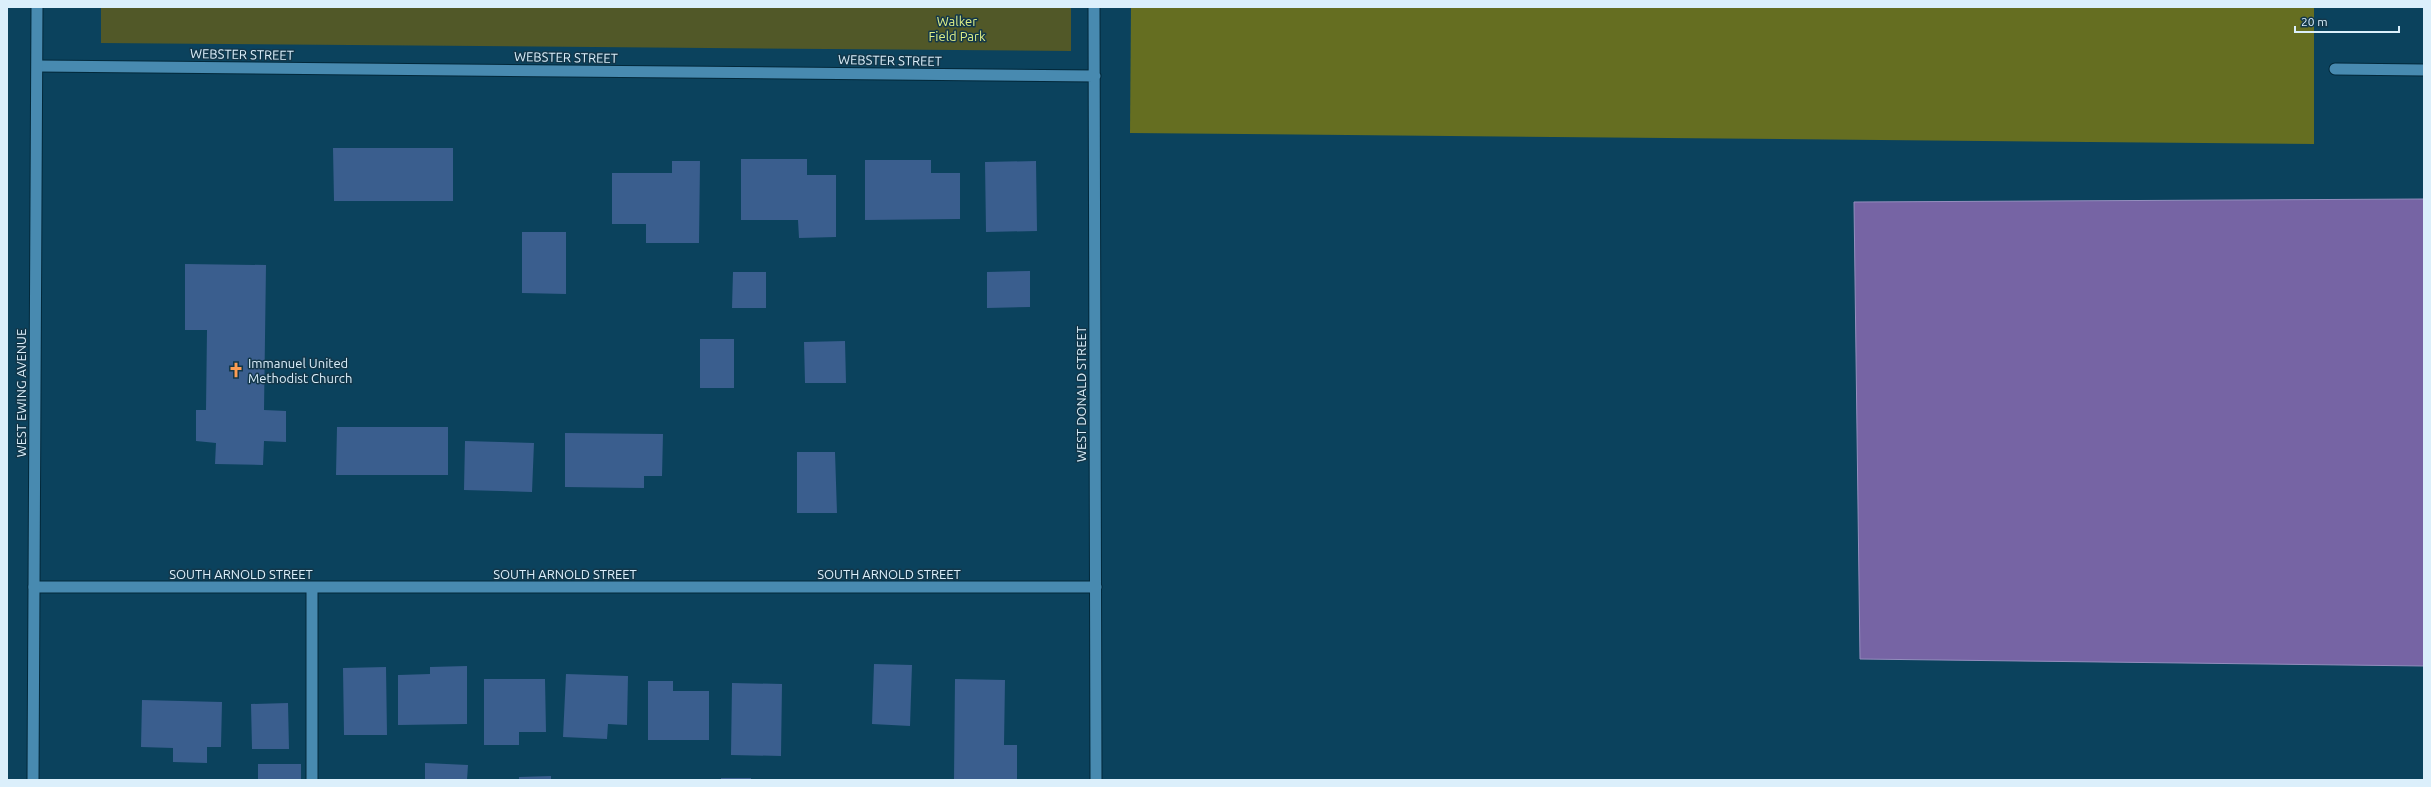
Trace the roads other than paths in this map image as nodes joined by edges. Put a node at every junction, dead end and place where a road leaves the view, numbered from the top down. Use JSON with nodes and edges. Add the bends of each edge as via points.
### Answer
{"nodes":[{"id":1,"x":38,"y":7,"type":"edge"},
{"id":2,"x":1094,"y":7,"type":"edge"},
{"id":3,"x":38,"y":66,"type":"junction"},
{"id":4,"x":2335,"y":69,"type":"dead end"},
{"id":5,"x":2424,"y":70,"type":"edge"},
{"id":6,"x":1094,"y":76,"type":"junction"},
{"id":7,"x":34,"y":587,"type":"junction"},
{"id":8,"x":1096,"y":587,"type":"junction"},
{"id":9,"x":312,"y":588,"type":"junction"},
{"id":10,"x":33,"y":780,"type":"edge"},
{"id":11,"x":312,"y":780,"type":"edge"},
{"id":12,"x":1096,"y":780,"type":"edge"}],
"edges":[{"from":1,"to":3,"type":"street","name":"WEST EWING AVENUE"},
{"from":2,"to":6,"type":"street","name":"WEST DONALD STREET"},
{"from":3,"to":6,"type":"street","name":"WEBSTER STREET"},
{"from":3,"to":7,"type":"street","name":"WEST EWING AVENUE"},
{"from":4,"to":5,"type":"street"},
{"from":6,"to":8,"type":"street","name":"WEST DONALD STREET"},
{"from":7,"to":9,"type":"street","name":"SOUTH ARNOLD STREET"},
{"from":7,"to":10,"type":"street","name":"WEST EWING AVENUE"},
{"from":8,"to":9,"type":"street","name":"SOUTH ARNOLD STREET"},
{"from":8,"to":12,"type":"street","name":"WEST DONALD STREET"},
{"from":9,"to":11,"type":"street"}]}
